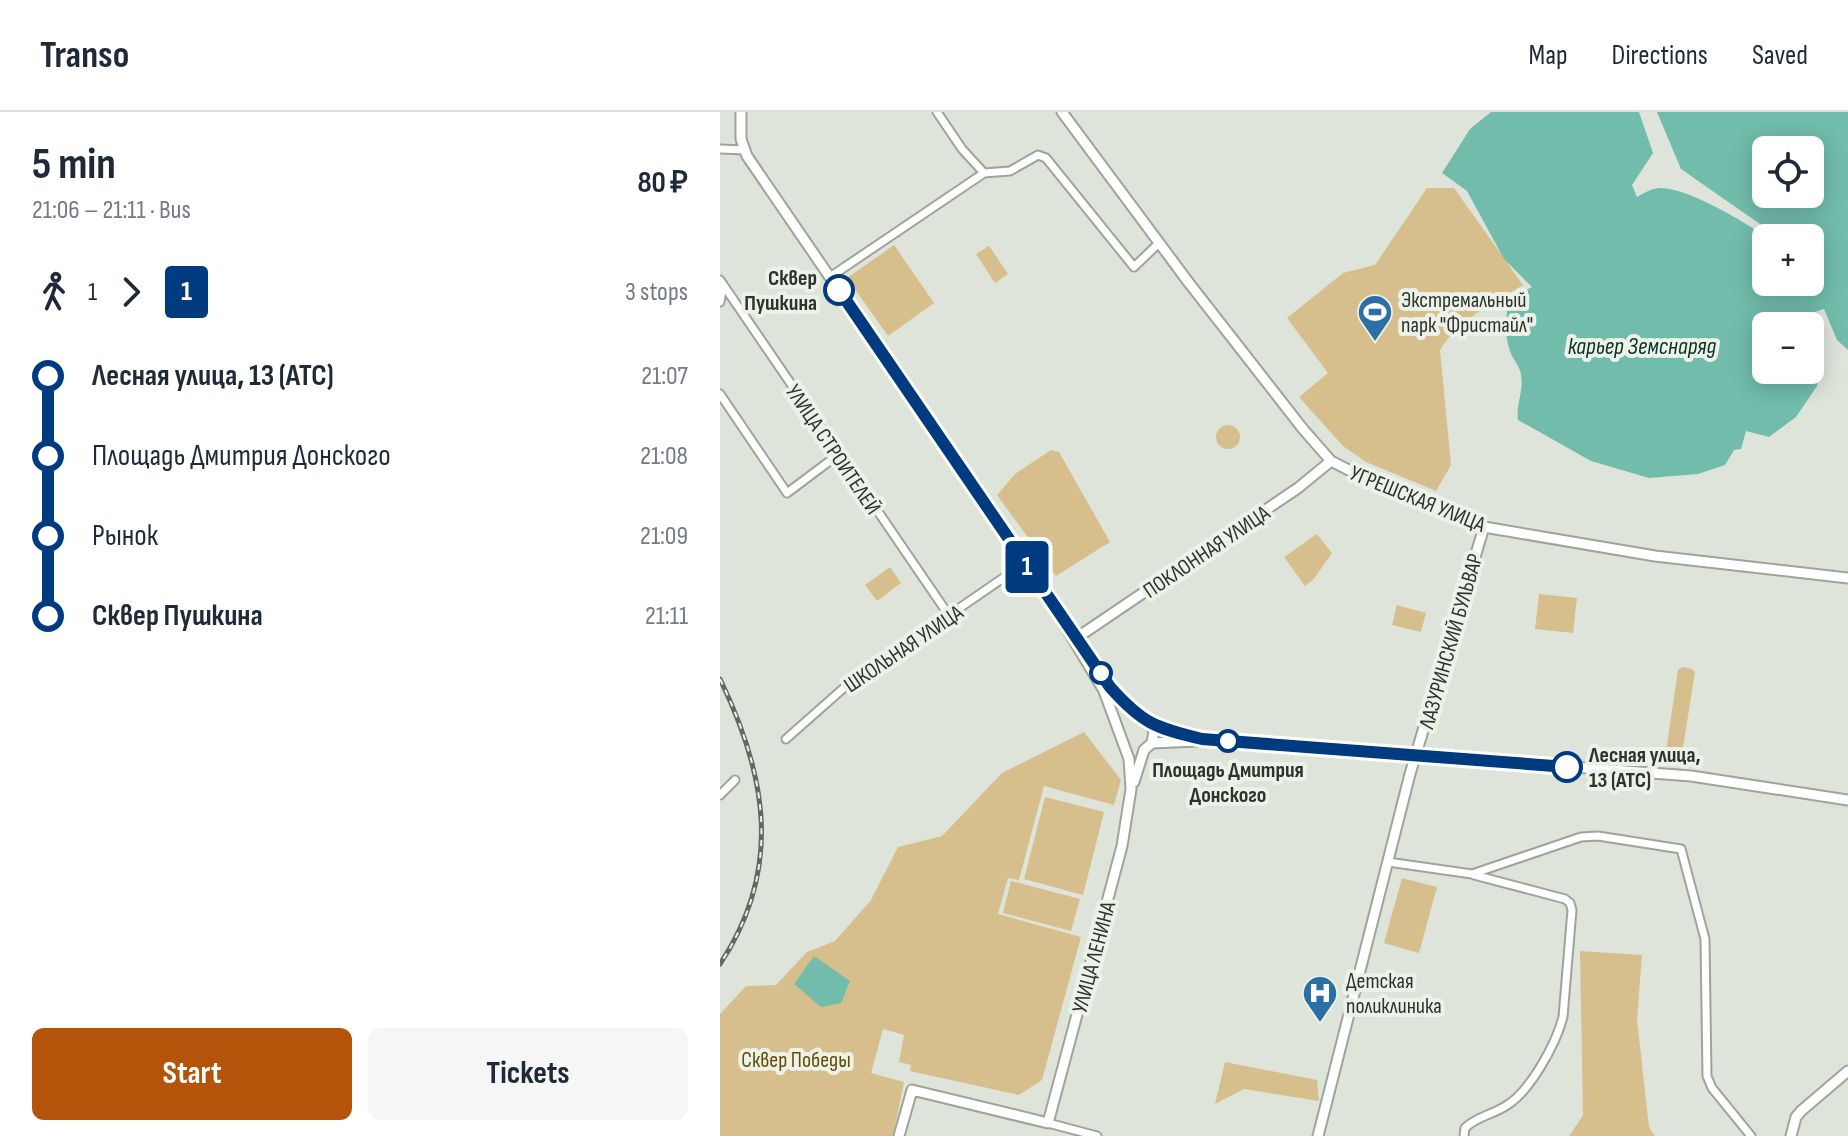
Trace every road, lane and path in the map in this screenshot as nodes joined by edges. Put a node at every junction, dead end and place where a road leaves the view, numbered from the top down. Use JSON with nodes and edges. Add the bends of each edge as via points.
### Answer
{"nodes":[{"id":1,"x":741,"y":112,"type":"edge"},
{"id":2,"x":937,"y":112,"type":"edge"},
{"id":3,"x":1062,"y":112,"type":"edge"},
{"id":4,"x":720,"y":149,"type":"edge"},
{"id":5,"x":745,"y":150,"type":"junction"},
{"id":6,"x":984,"y":173,"type":"junction"},
{"id":7,"x":1159,"y":243,"type":"junction"},
{"id":8,"x":830,"y":277,"type":"junction"},
{"id":9,"x":722,"y":283,"type":"edge"},
{"id":10,"x":720,"y":302,"type":"edge"},
{"id":11,"x":720,"y":394,"type":"edge"},
{"id":12,"x":839,"y":454,"type":"junction"},
{"id":13,"x":1331,"y":461,"type":"junction"},
{"id":14,"x":1484,"y":527,"type":"junction"},
{"id":15,"x":1025,"y":563,"type":"junction"},
{"id":16,"x":1848,"y":578,"type":"edge"},
{"id":17,"x":1057,"y":611,"type":"junction"},
{"id":18,"x":950,"y":617,"type":"junction"},
{"id":19,"x":1078,"y":637,"type":"junction"},
{"id":20,"x":1140,"y":718,"type":"junction"},
{"id":21,"x":1151,"y":725,"type":"junction"},
{"id":22,"x":1121,"y":738,"type":"junction"},
{"id":23,"x":786,"y":739,"type":"dead end"},
{"id":24,"x":1200,"y":739,"type":"junction"},
{"id":25,"x":1152,"y":743,"type":"junction"},
{"id":26,"x":1144,"y":750,"type":"junction"},
{"id":27,"x":1416,"y":755,"type":"junction"},
{"id":28,"x":735,"y":780,"type":"dead end"},
{"id":29,"x":1131,"y":789,"type":"junction"},
{"id":30,"x":720,"y":795,"type":"edge"},
{"id":31,"x":1848,"y":800,"type":"edge"},
{"id":32,"x":1388,"y":862,"type":"junction"},
{"id":33,"x":1472,"y":874,"type":"junction"},
{"id":34,"x":1848,"y":1071,"type":"edge"},
{"id":35,"x":1048,"y":1123,"type":"junction"},
{"id":36,"x":899,"y":1136,"type":"edge"},
{"id":37,"x":1097,"y":1136,"type":"edge"},
{"id":38,"x":1318,"y":1136,"type":"edge"},
{"id":39,"x":1464,"y":1136,"type":"edge"},
{"id":40,"x":1751,"y":1136,"type":"edge"},
{"id":41,"x":1791,"y":1136,"type":"edge"}],
"edges":[{"from":1,"to":5,"type":"street","name":"УЛИЦА ЛЕНИНА"},
{"from":2,"to":6,"type":"street"},
{"from":3,"to":7,"type":"street","name":"УГРЕШСКАЯ УЛИЦА"},
{"from":4,"to":5,"type":"street"},
{"from":5,"to":8,"type":"street","name":"УЛИЦА ЛЕНИНА"},
{"from":6,"to":7,"type":"street","via":[[1010,171],[1038,155],[1046,158],[1134,267]]},
{"from":6,"to":8,"type":"street"},
{"from":7,"to":13,"type":"street","name":"УГРЕШСКАЯ УЛИЦА"},
{"from":8,"to":15,"type":"street","name":"УЛИЦА ЛЕНИНА"},
{"from":9,"to":10,"type":"street"},
{"from":9,"to":12,"type":"street","name":"УЛИЦА СТРОИТЕЛЕЙ"},
{"from":11,"to":12,"type":"street","via":[[787,493]]},
{"from":12,"to":18,"type":"street","name":"УЛИЦА СТРОИТЕЛЕЙ"},
{"from":13,"to":14,"type":"street","name":"УГРЕШСКАЯ УЛИЦА"},
{"from":13,"to":19,"type":"street","name":"ПОКЛОННАЯ УЛИЦА"},
{"from":14,"to":16,"type":"street","name":"УГРЕШСКАЯ УЛИЦА","via":[[1620,551]]},
{"from":14,"to":27,"type":"street","name":"ЛАЗУРИНСКИЙ БУЛЬВАР"},
{"from":15,"to":17,"type":"street","name":"УЛИЦА ЛЕНИНА"},
{"from":15,"to":18,"type":"street","name":"ШКОЛЬНАЯ УЛИЦА"},
{"from":17,"to":19,"type":"street","name":"УЛИЦА ЛЕНИНА"},
{"from":17,"to":22,"type":"street","name":"УЛИЦА ЛЕНИНА","via":[[1104,691]]},
{"from":18,"to":23,"type":"street","name":"ШКОЛЬНАЯ УЛИЦА","via":[[846,686]]},
{"from":19,"to":20,"type":"street","name":"УЛИЦА ЛЕНИНА","via":[[1110,687]]},
{"from":20,"to":21,"type":"street","name":"УЛИЦА ЛЕНИНА"},
{"from":20,"to":22,"type":"street","via":[[1127,720]]},
{"from":21,"to":24,"type":"street"},
{"from":21,"to":25,"type":"street"},
{"from":22,"to":26,"type":"street","via":[[1133,751]]},
{"from":22,"to":29,"type":"street","name":"УЛИЦА ЛЕНИНА"},
{"from":24,"to":25,"type":"street"},
{"from":24,"to":27,"type":"street"},
{"from":25,"to":26,"type":"street"},
{"from":26,"to":29,"type":"street","name":"УЛИЦА ЛЕНИНА"},
{"from":27,"to":31,"type":"street","via":[[1691,776]]},
{"from":27,"to":32,"type":"street","name":"ЛАЗУРИНСКИЙ БУЛЬВАР"},
{"from":28,"to":30,"type":"street"},
{"from":29,"to":35,"type":"street","name":"УЛИЦА ЛЕНИНА","via":[[1122,846]]},
{"from":32,"to":33,"type":"street"},
{"from":32,"to":38,"type":"street","name":"ЛАЗУРИНСКИЙ БУЛЬВАР"},
{"from":33,"to":39,"type":"street","via":[[1565,899],[1572,910],[1559,1033],[1513,1102],[1471,1122]]},
{"from":33,"to":40,"type":"street","via":[[1581,837],[1681,849],[1705,939],[1707,1076]]},
{"from":34,"to":41,"type":"street","via":[[1801,1111]]},
{"from":35,"to":36,"type":"street","via":[[912,1090]]},
{"from":35,"to":37,"type":"street"}]}
